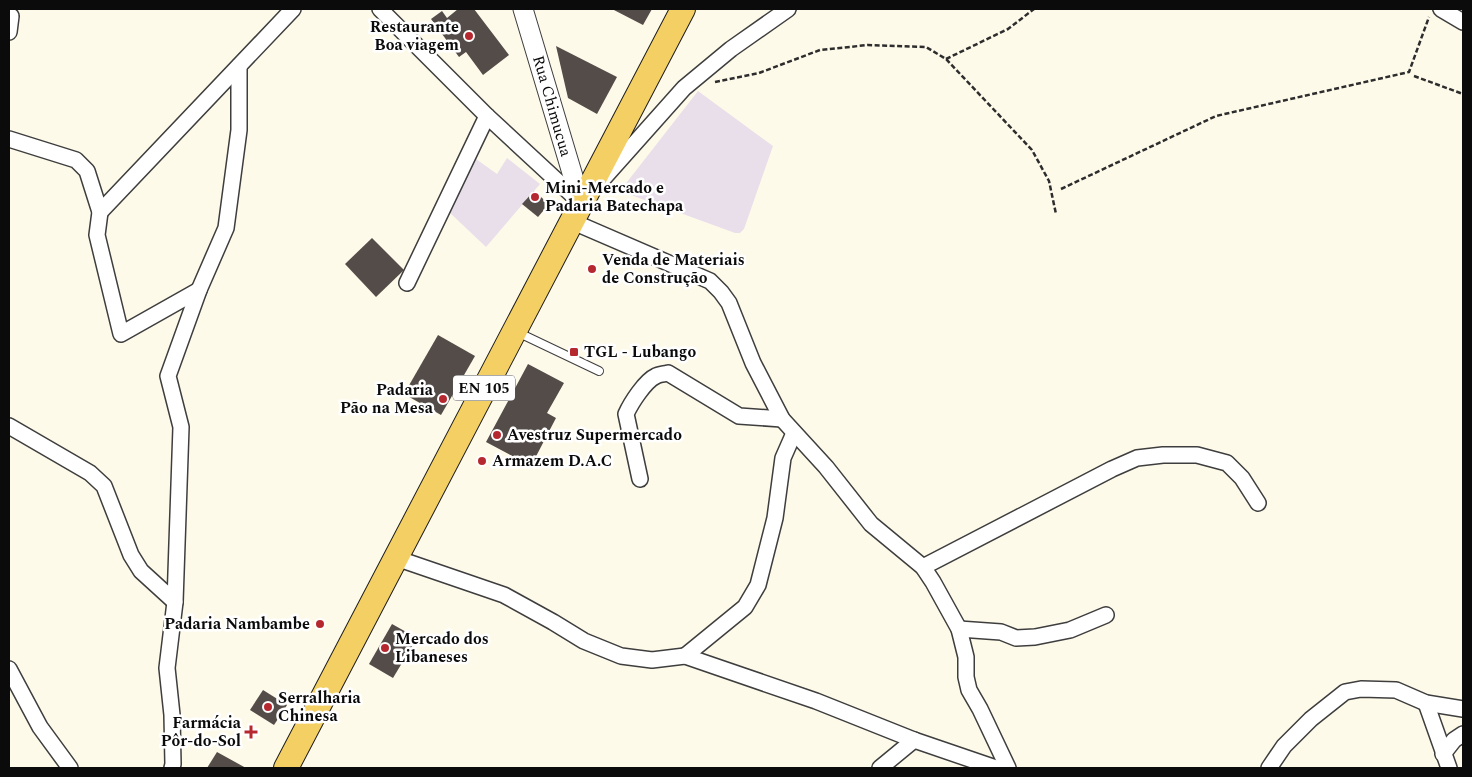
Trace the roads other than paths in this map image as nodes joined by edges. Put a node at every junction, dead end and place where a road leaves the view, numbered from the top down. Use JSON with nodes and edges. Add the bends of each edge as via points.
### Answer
{"nodes":[{"id":1,"x":294,"y":9,"type":"edge"},
{"id":2,"x":380,"y":9,"type":"edge"},
{"id":3,"x":523,"y":9,"type":"edge"},
{"id":4,"x":683,"y":9,"type":"edge"},
{"id":5,"x":788,"y":9,"type":"edge"},
{"id":6,"x":1436,"y":11,"type":"edge"},
{"id":7,"x":12,"y":14,"type":"edge"},
{"id":8,"x":1463,"y":22,"type":"edge"},
{"id":9,"x":9,"y":32,"type":"edge"},
{"id":10,"x":239,"y":66,"type":"junction"},
{"id":11,"x":487,"y":116,"type":"junction"},
{"id":12,"x":9,"y":139,"type":"edge"},
{"id":13,"x":100,"y":212,"type":"junction"},
{"id":14,"x":576,"y":212,"type":"junction"},
{"id":15,"x":407,"y":284,"type":"dead end"},
{"id":16,"x":199,"y":290,"type":"junction"},
{"id":17,"x":514,"y":331,"type":"junction"},
{"id":18,"x":598,"y":371,"type":"dead end"},
{"id":19,"x":782,"y":419,"type":"junction"},
{"id":20,"x":9,"y":426,"type":"edge"},
{"id":21,"x":794,"y":433,"type":"junction"},
{"id":22,"x":640,"y":479,"type":"dead end"},
{"id":23,"x":1258,"y":504,"type":"dead end"},
{"id":24,"x":396,"y":558,"type":"junction"},
{"id":25,"x":923,"y":567,"type":"junction"},
{"id":26,"x":175,"y":602,"type":"junction"},
{"id":27,"x":1106,"y":615,"type":"dead end"},
{"id":28,"x":959,"y":628,"type":"junction"},
{"id":29,"x":685,"y":656,"type":"junction"},
{"id":30,"x":9,"y":669,"type":"edge"},
{"id":31,"x":1426,"y":703,"type":"junction"},
{"id":32,"x":1463,"y":709,"type":"edge"},
{"id":33,"x":1463,"y":734,"type":"edge"},
{"id":34,"x":914,"y":740,"type":"junction"},
{"id":35,"x":1443,"y":754,"type":"junction"},
{"id":36,"x":70,"y":768,"type":"edge"},
{"id":37,"x":172,"y":768,"type":"edge"},
{"id":38,"x":286,"y":768,"type":"edge"},
{"id":39,"x":880,"y":768,"type":"edge"},
{"id":40,"x":996,"y":768,"type":"edge"},
{"id":41,"x":1008,"y":768,"type":"edge"},
{"id":42,"x":1269,"y":768,"type":"edge"},
{"id":43,"x":1449,"y":768,"type":"edge"}],
"edges":[{"from":1,"to":10,"type":"street"},
{"from":2,"to":11,"type":"street"},
{"from":3,"to":14,"type":"street","name":"Rua Chimucua"},
{"from":4,"to":14,"type":"main road","number":"EN 105"},
{"from":5,"to":14,"type":"street","via":[[731,49],[684,88]]},
{"from":6,"to":8,"type":"street"},
{"from":7,"to":9,"type":"street"},
{"from":10,"to":13,"type":"street"},
{"from":10,"to":16,"type":"street","via":[[239,130],[226,228]]},
{"from":11,"to":14,"type":"street"},
{"from":11,"to":15,"type":"street"},
{"from":12,"to":13,"type":"street","via":[[76,160],[87,171]]},
{"from":13,"to":16,"type":"street","via":[[97,236],[121,334]]},
{"from":14,"to":17,"type":"main road","number":"EN 105"},
{"from":14,"to":19,"type":"street","via":[[710,281],[721,292],[729,303],[752,363]]},
{"from":16,"to":26,"type":"street","via":[[168,376],[181,427]]},
{"from":17,"to":18,"type":"lane"},
{"from":17,"to":24,"type":"main road","number":"EN 105"},
{"from":19,"to":21,"type":"street"},
{"from":19,"to":22,"type":"street","via":[[739,416],[668,373],[656,376],[646,384],[626,414]]},
{"from":20,"to":26,"type":"street","via":[[90,473],[104,486],[131,555],[141,571]]},
{"from":21,"to":25,"type":"street","via":[[871,524]]},
{"from":21,"to":29,"type":"street","via":[[783,458],[775,518],[758,585],[744,607]]},
{"from":23,"to":25,"type":"street","via":[[1242,478],[1227,463],[1197,455],[1137,458]]},
{"from":24,"to":29,"type":"street","via":[[504,595],[584,641],[621,656],[652,660]]},
{"from":24,"to":38,"type":"main road","number":"EN 105"},
{"from":25,"to":28,"type":"street"},
{"from":26,"to":37,"type":"street","via":[[167,668],[172,716]]},
{"from":27,"to":28,"type":"street","via":[[1070,630],[1035,637],[1016,638],[1001,632]]},
{"from":28,"to":41,"type":"street","via":[[969,690]]},
{"from":29,"to":34,"type":"street","via":[[816,701]]},
{"from":30,"to":36,"type":"street","via":[[40,727]]},
{"from":31,"to":32,"type":"street"},
{"from":31,"to":35,"type":"street"},
{"from":31,"to":42,"type":"street","via":[[1396,690],[1345,692],[1290,739]]},
{"from":33,"to":35,"type":"street"},
{"from":34,"to":39,"type":"street"},
{"from":34,"to":40,"type":"street"},
{"from":35,"to":43,"type":"street"}]}
